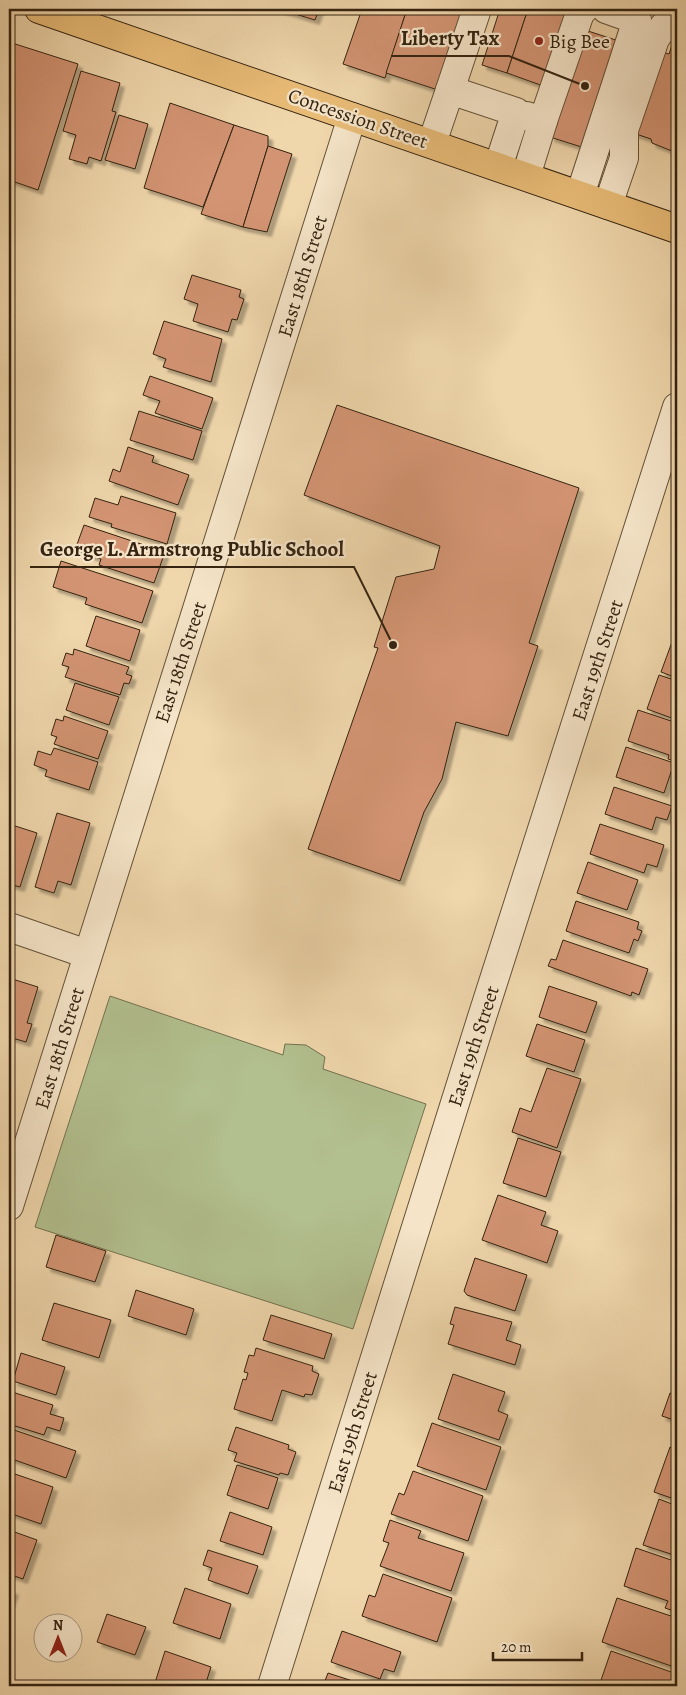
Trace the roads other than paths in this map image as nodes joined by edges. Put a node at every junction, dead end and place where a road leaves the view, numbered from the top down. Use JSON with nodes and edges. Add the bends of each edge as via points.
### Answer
{"nodes":[{"id":1,"x":39,"y":9,"type":"edge"},
{"id":2,"x":477,"y":9,"type":"edge"},
{"id":3,"x":584,"y":9,"type":"edge"},
{"id":4,"x":606,"y":9,"type":"edge"},
{"id":5,"x":677,"y":20,"type":"edge"},
{"id":6,"x":450,"y":90,"type":"junction"},
{"id":7,"x":516,"y":112,"type":"junction"},
{"id":8,"x":352,"y":117,"type":"junction"},
{"id":9,"x":543,"y":121,"type":"junction"},
{"id":10,"x":432,"y":143,"type":"junction"},
{"id":11,"x":498,"y":166,"type":"junction"},
{"id":12,"x":526,"y":176,"type":"junction"},
{"id":13,"x":580,"y":195,"type":"junction"},
{"id":14,"x":608,"y":205,"type":"junction"},
{"id":15,"x":677,"y":229,"type":"edge"},
{"id":16,"x":677,"y":407,"type":"edge"},
{"id":17,"x":9,"y":927,"type":"edge"},
{"id":18,"x":88,"y":954,"type":"junction"},
{"id":19,"x":9,"y":1206,"type":"edge"},
{"id":20,"x":272,"y":1686,"type":"edge"}],
"edges":[{"from":1,"to":8,"type":"main road","name":"Concession Street"},
{"from":2,"to":6,"type":"street"},
{"from":3,"to":9,"type":"street"},
{"from":4,"to":13,"type":"street","via":[[637,20]]},
{"from":5,"to":14,"type":"street","via":[[664,26],[655,39],[624,130],[624,158]]},
{"from":6,"to":7,"type":"street"},
{"from":6,"to":10,"type":"street"},
{"from":7,"to":9,"type":"street"},
{"from":7,"to":11,"type":"street"},
{"from":8,"to":10,"type":"main road","name":"Concession Street"},
{"from":8,"to":18,"type":"street","name":"East 18th Street"},
{"from":9,"to":12,"type":"street"},
{"from":10,"to":11,"type":"main road","name":"Concession Street"},
{"from":11,"to":12,"type":"main road","name":"Concession Street"},
{"from":12,"to":13,"type":"main road","name":"Concession Street"},
{"from":13,"to":14,"type":"main road","name":"Concession Street"},
{"from":14,"to":15,"type":"main road","name":"Concession Street"},
{"from":16,"to":20,"type":"street","name":"East 19th Street"},
{"from":17,"to":18,"type":"street"},
{"from":18,"to":19,"type":"street","name":"East 18th Street"}]}
